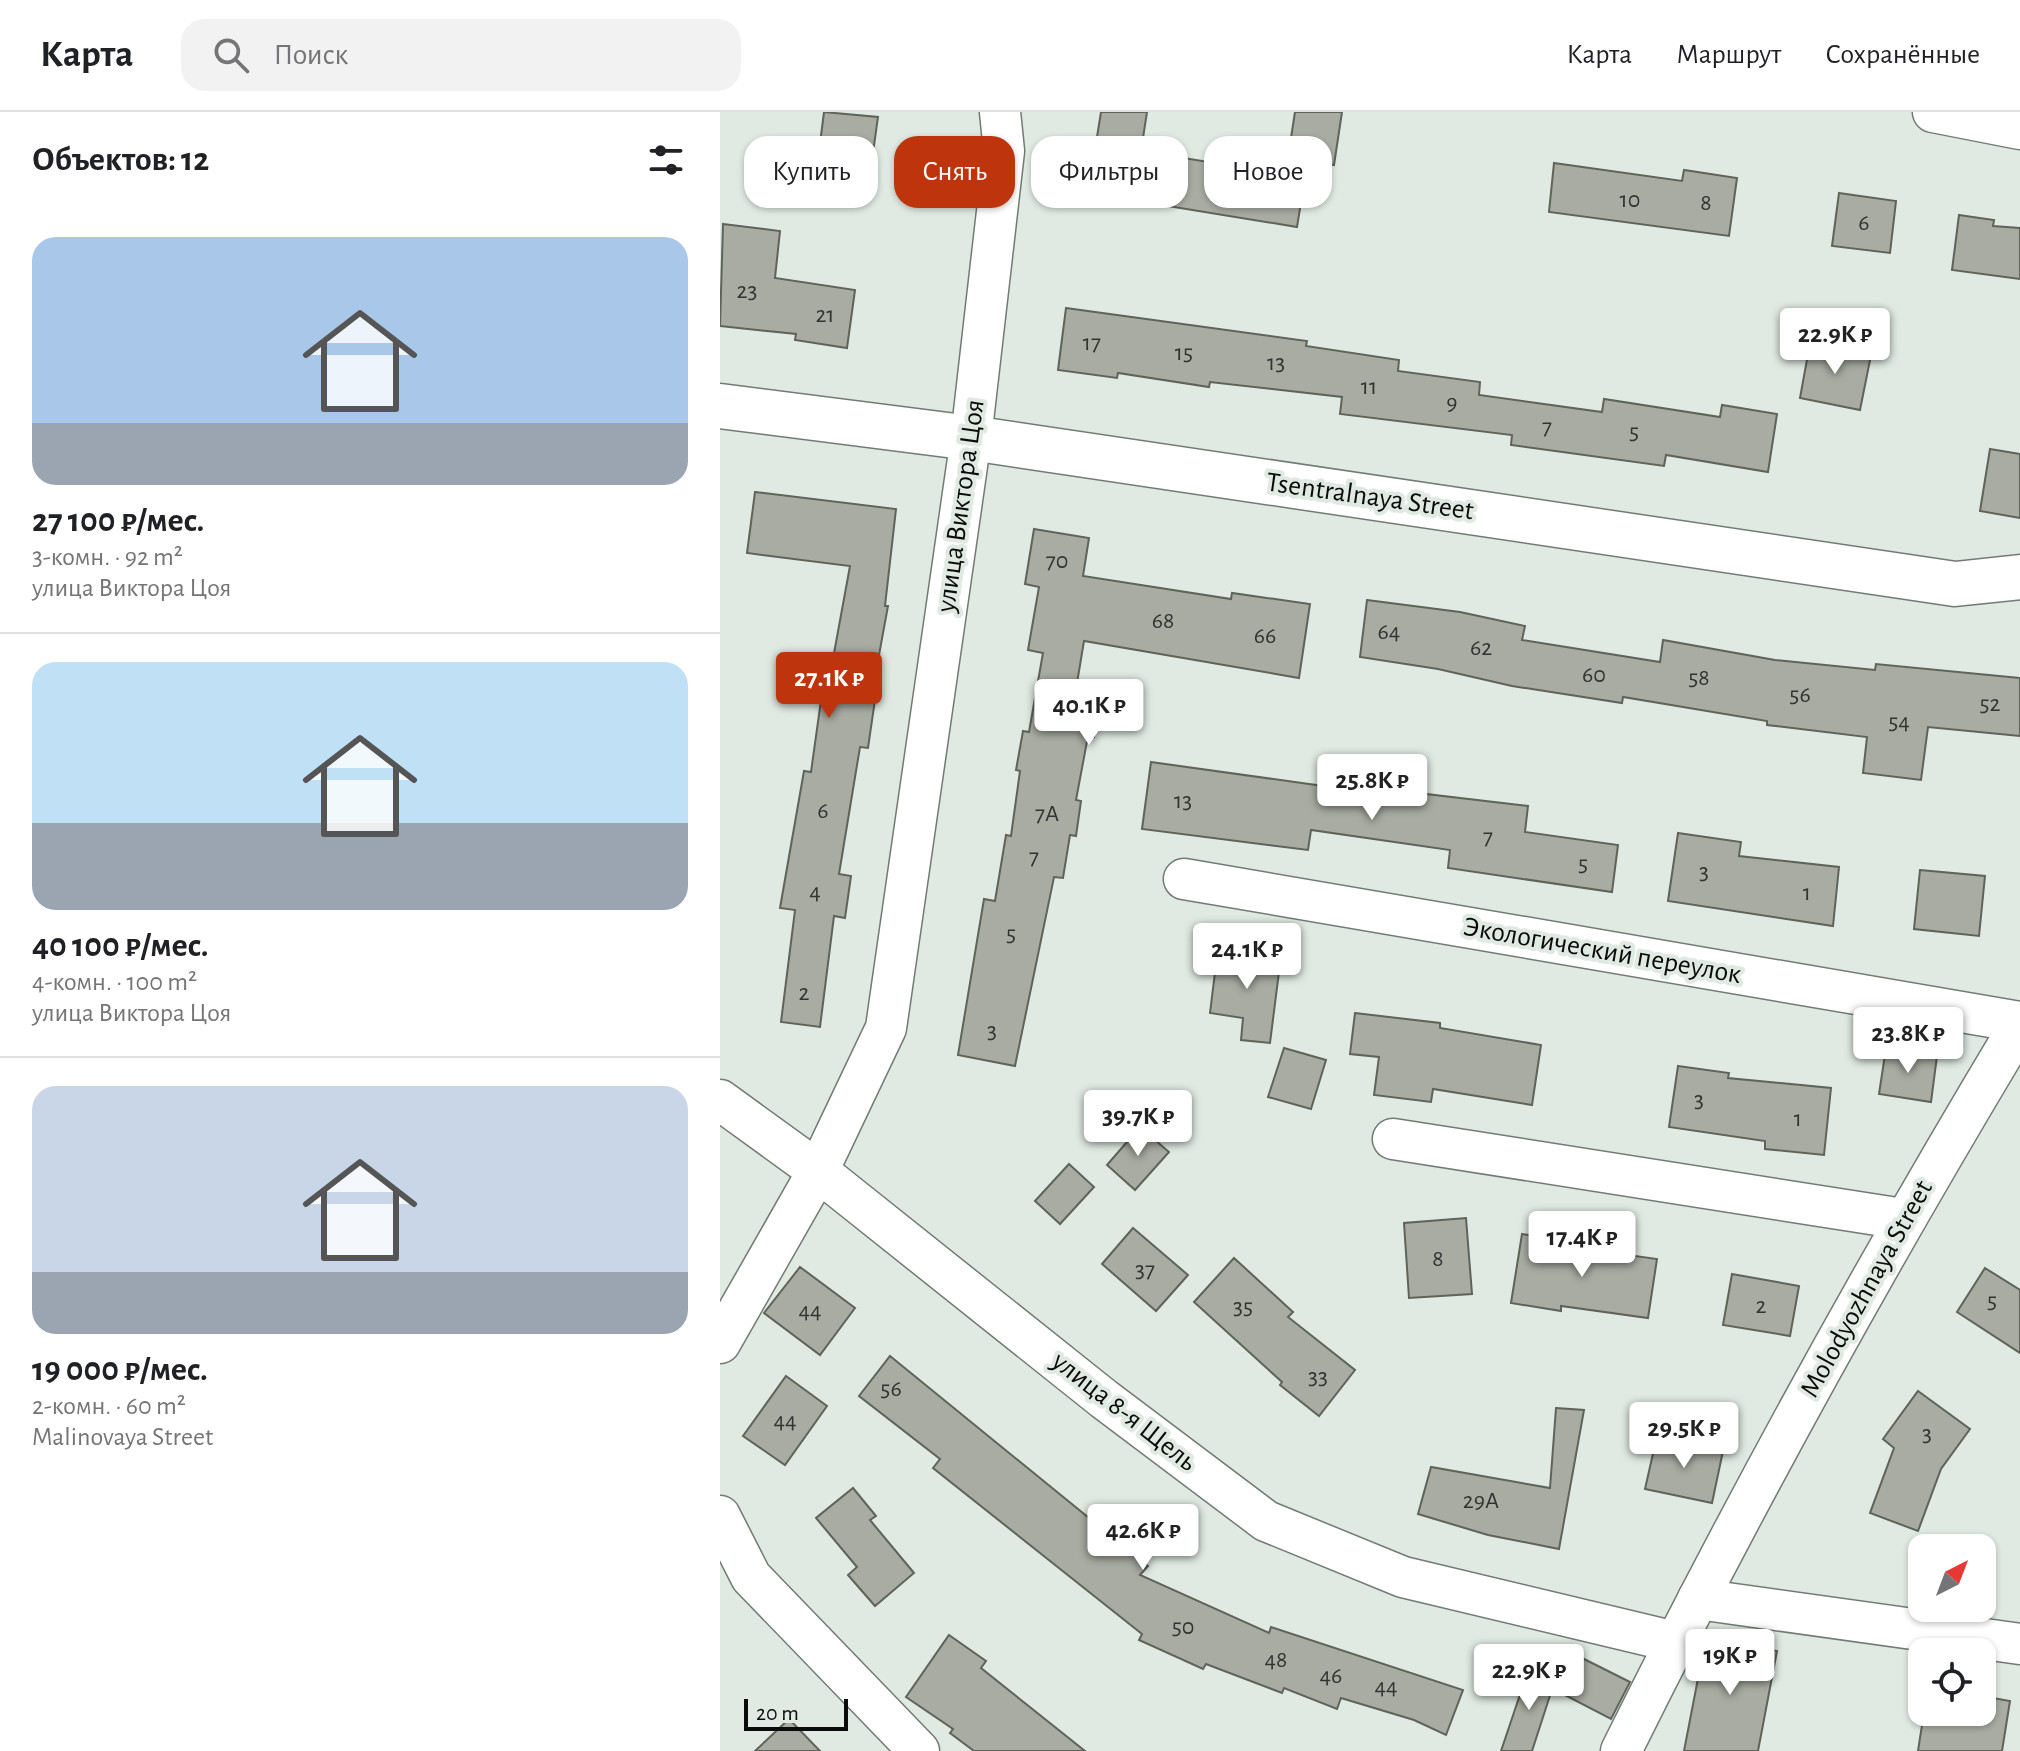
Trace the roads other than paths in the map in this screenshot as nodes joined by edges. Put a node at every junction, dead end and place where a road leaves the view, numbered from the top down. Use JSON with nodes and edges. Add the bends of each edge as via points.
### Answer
{"nodes":[{"id":1,"x":1000,"y":112,"type":"edge"},
{"id":2,"x":1945,"y":113,"type":"edge"},
{"id":3,"x":2020,"y":129,"type":"edge"},
{"id":4,"x":720,"y":406,"type":"edge"},
{"id":5,"x":971,"y":438,"type":"junction"},
{"id":6,"x":2020,"y":577,"type":"edge"},
{"id":7,"x":1184,"y":879,"type":"dead end"},
{"id":8,"x":2020,"y":1024,"type":"edge"},
{"id":9,"x":720,"y":1100,"type":"edge"},
{"id":10,"x":1393,"y":1139,"type":"dead end"},
{"id":11,"x":818,"y":1171,"type":"junction"},
{"id":12,"x":1903,"y":1219,"type":"junction"},
{"id":13,"x":720,"y":1343,"type":"edge"},
{"id":14,"x":720,"y":1516,"type":"edge"},
{"id":15,"x":1698,"y":1599,"type":"junction"},
{"id":16,"x":1675,"y":1642,"type":"junction"},
{"id":17,"x":2020,"y":1644,"type":"edge"},
{"id":18,"x":919,"y":1751,"type":"edge"},
{"id":19,"x":1621,"y":1751,"type":"edge"}],
"edges":[{"from":1,"to":5,"type":"street","name":"улица Виктора Цоя","via":[[1004,151]]},
{"from":2,"to":3,"type":"street"},
{"from":4,"to":5,"type":"street","name":"Tsentralnaya Street"},
{"from":5,"to":6,"type":"street","name":"Tsentralnaya Street","via":[[1955,584]]},
{"from":5,"to":11,"type":"street","name":"улица Виктора Цоя","via":[[886,1028]]},
{"from":7,"to":8,"type":"street","name":"Экологический переулок"},
{"from":8,"to":12,"type":"street","name":"Molodyozhnaya Street"},
{"from":9,"to":11,"type":"street","name":"улица 8-я Щель"},
{"from":10,"to":12,"type":"street"},
{"from":11,"to":13,"type":"street","name":"улица Виктора Цоя"},
{"from":11,"to":16,"type":"street","name":"улица 8-я Щель","via":[[1266,1521],[1403,1577]]},
{"from":12,"to":15,"type":"street","name":"Molodyozhnaya Street"},
{"from":14,"to":18,"type":"street","via":[[751,1577]]},
{"from":15,"to":16,"type":"street","name":"Molodyozhnaya Street"},
{"from":15,"to":17,"type":"street"},
{"from":16,"to":19,"type":"street","name":"Molodyozhnaya Street"}]}
